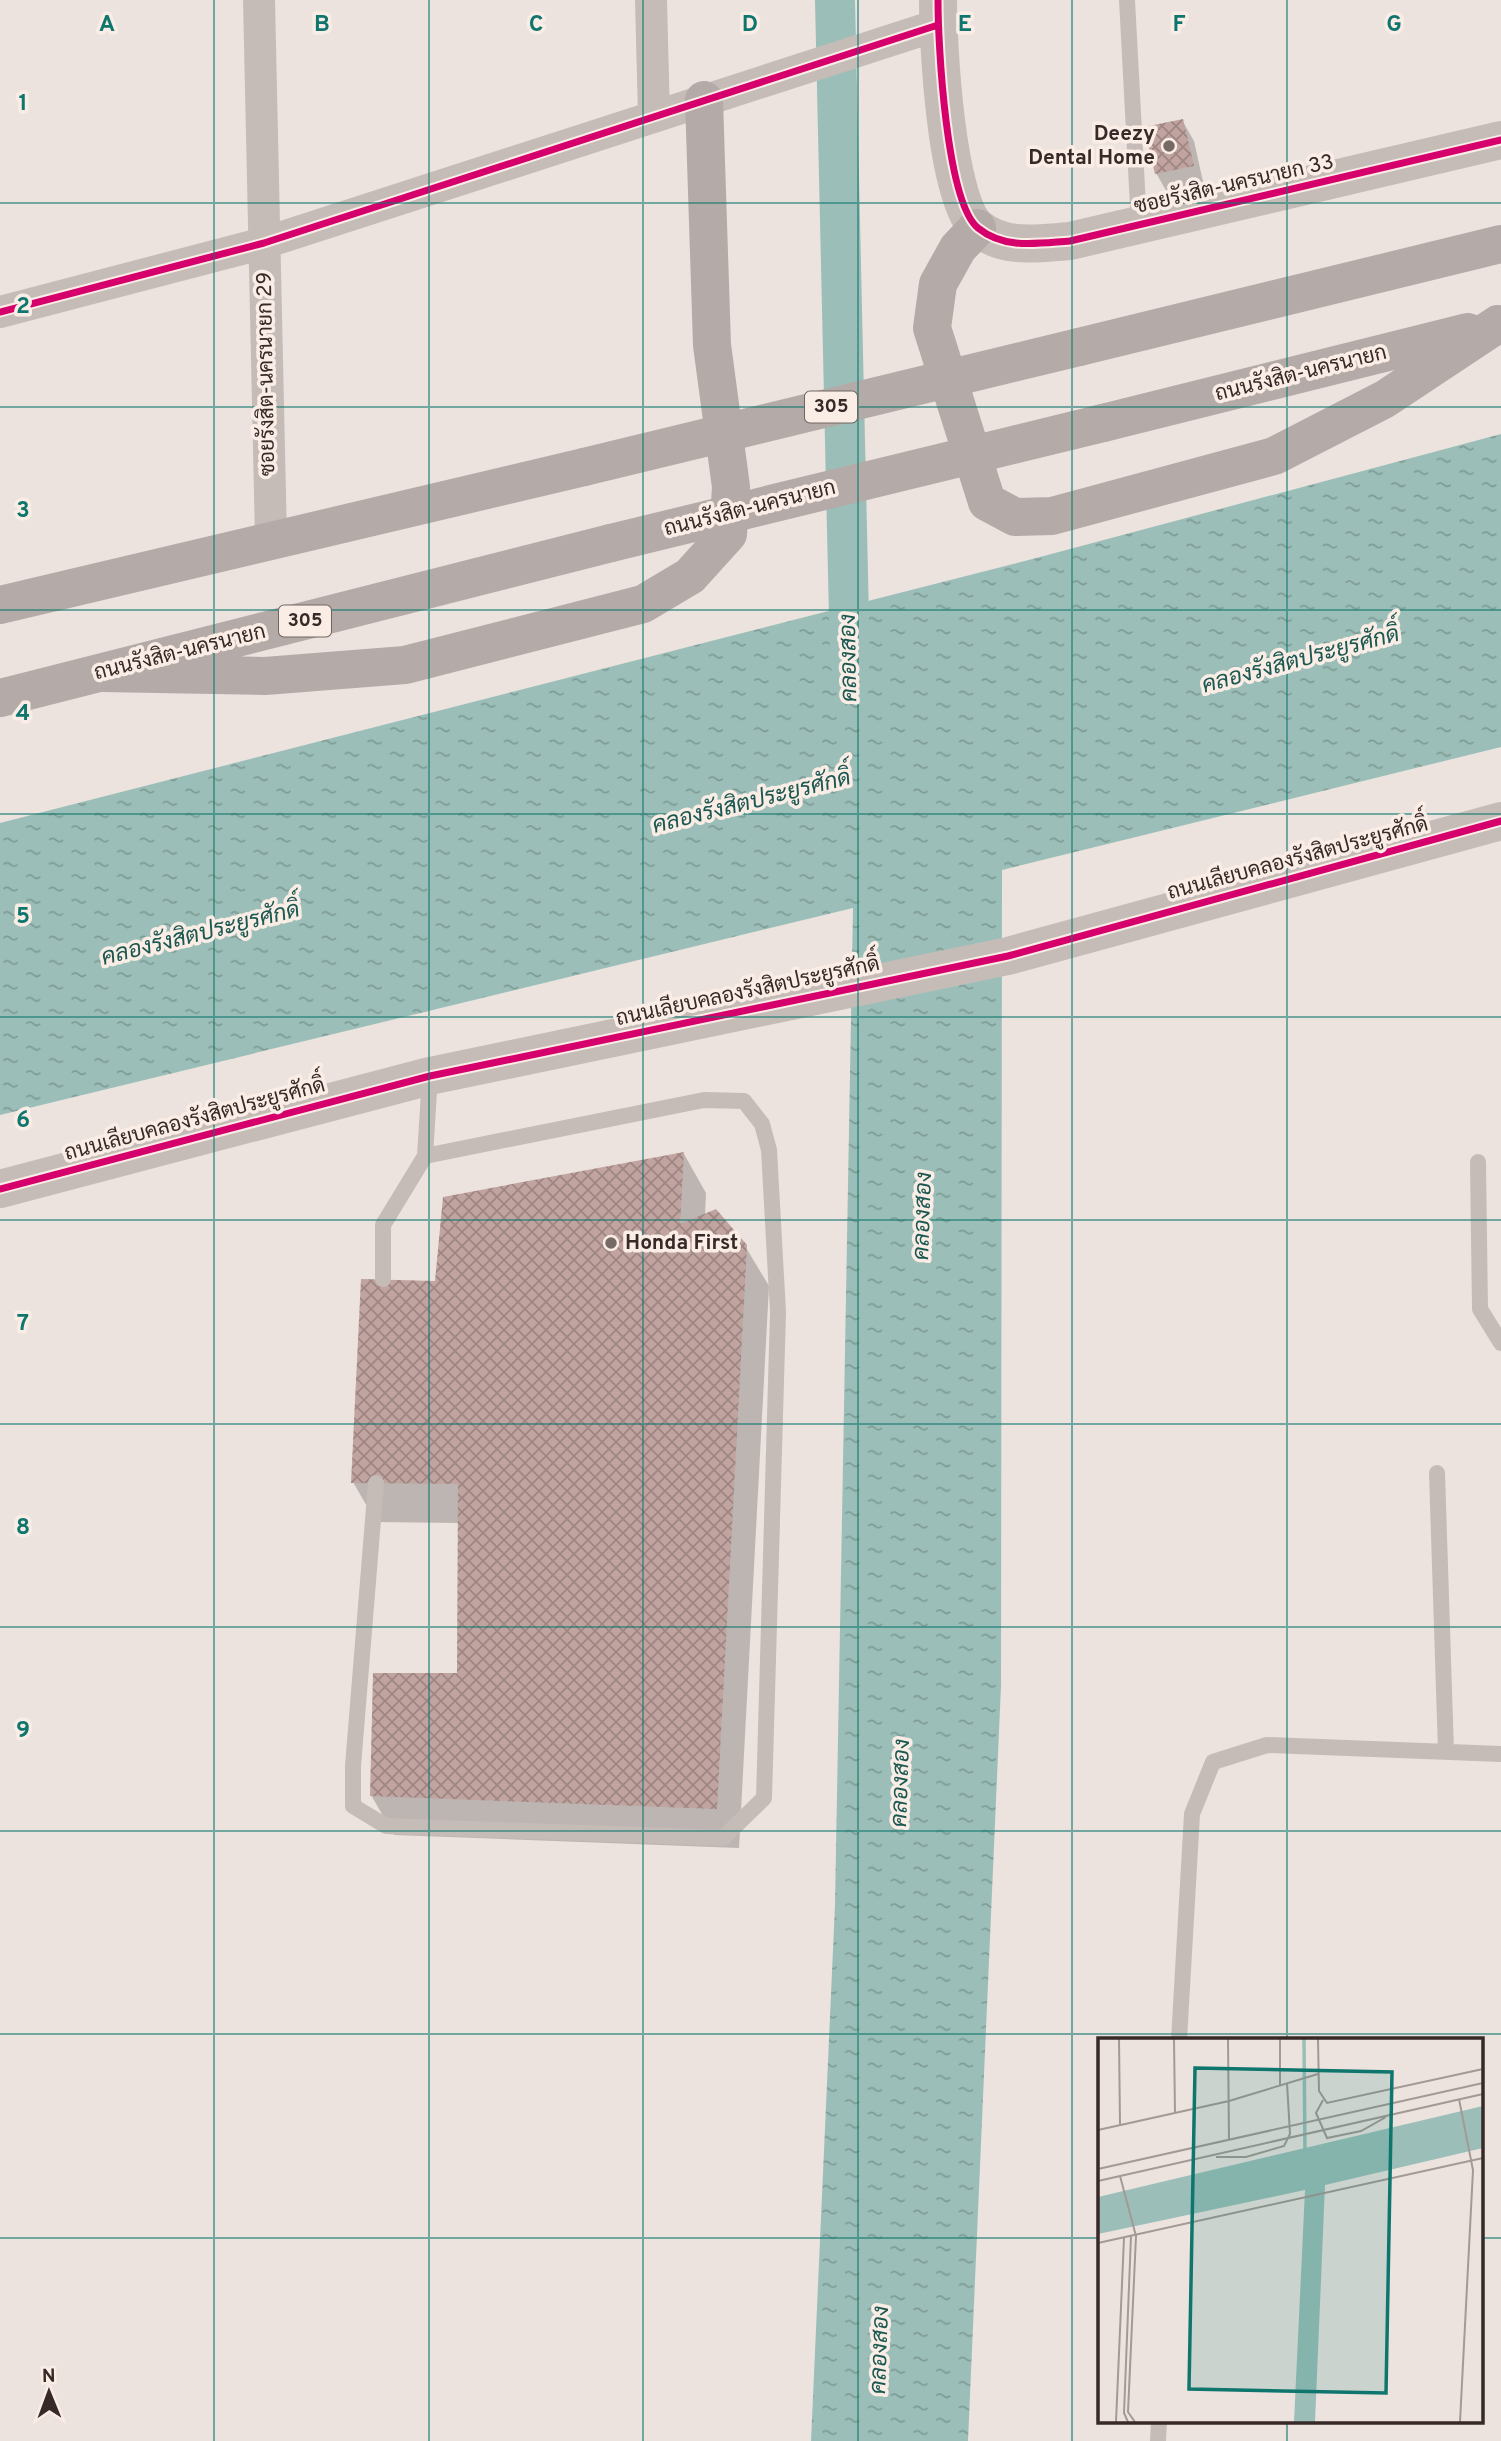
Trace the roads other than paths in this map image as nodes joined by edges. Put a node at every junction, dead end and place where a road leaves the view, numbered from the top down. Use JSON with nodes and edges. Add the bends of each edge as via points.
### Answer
{"nodes":[{"id":1,"x":259,"y":0,"type":"edge"},
{"id":2,"x":651,"y":0,"type":"edge"},
{"id":3,"x":1127,"y":0,"type":"edge"},
{"id":4,"x":938,"y":13,"type":"edge"},
{"id":5,"x":711,"y":98,"type":"junction"},
{"id":6,"x":654,"y":117,"type":"junction"},
{"id":7,"x":1501,"y":140,"type":"edge"},
{"id":8,"x":1139,"y":225,"type":"junction"},
{"id":9,"x":977,"y":228,"type":"junction"},
{"id":10,"x":264,"y":243,"type":"junction"},
{"id":11,"x":1501,"y":244,"type":"edge"},
{"id":12,"x":0,"y":312,"type":"edge"},
{"id":13,"x":1500,"y":324,"type":"edge"},
{"id":14,"x":271,"y":539,"type":"junction"},
{"id":15,"x":0,"y":605,"type":"edge"},
{"id":16,"x":102,"y":673,"type":"junction"},
{"id":17,"x":0,"y":698,"type":"edge"},
{"id":18,"x":1501,"y":821,"type":"edge"},
{"id":19,"x":430,"y":1076,"type":"junction"},
{"id":20,"x":425,"y":1156,"type":"junction"},
{"id":21,"x":1478,"y":1162,"type":"dead end"},
{"id":22,"x":0,"y":1189,"type":"edge"},
{"id":23,"x":383,"y":1279,"type":"dead end"},
{"id":24,"x":1501,"y":1343,"type":"edge"},
{"id":25,"x":1437,"y":1473,"type":"dead end"},
{"id":26,"x":376,"y":1483,"type":"dead end"},
{"id":27,"x":1446,"y":1752,"type":"junction"},
{"id":28,"x":1501,"y":1754,"type":"edge"},
{"id":29,"x":1180,"y":2038,"type":"edge"}],
"edges":[{"from":1,"to":10,"type":"street","name":"ซอยรังสิต-นครนายก 29"},
{"from":2,"to":6,"type":"street"},
{"from":3,"to":8,"type":"lane"},
{"from":4,"to":5,"type":"street"},
{"from":4,"to":9,"type":"street","via":[[950,157]]},
{"from":5,"to":6,"type":"street"},
{"from":5,"to":16,"type":"main road","via":[[712,345],[731,488],[728,534],[690,576],[643,604],[405,665],[265,676]]},
{"from":6,"to":10,"type":"street"},
{"from":7,"to":8,"type":"street","name":"ซอยรังสิต-นครนายก 33"},
{"from":8,"to":9,"type":"street","name":"ซอยรังสิต-นครนายก 33","via":[[1070,242],[1012,244]]},
{"from":9,"to":13,"type":"main road","via":[[958,248],[939,284],[932,328],[986,502],[1015,517],[1052,516],[1274,456],[1385,399]]},
{"from":10,"to":12,"type":"street"},
{"from":10,"to":14,"type":"street","name":"ซอยรังสิต-นครนายก 29"},
{"from":11,"to":14,"type":"main road","number":"305","bridge":true},
{"from":13,"to":16,"type":"main road","name":"ถนนรังสิต-นครนายก","number":"305","bridge":true},
{"from":14,"to":15,"type":"main road","number":"305"},
{"from":16,"to":17,"type":"main road","name":"ถนนรังสิต-นครนายก","number":"305"},
{"from":18,"to":19,"type":"street","name":"ถนนเลียบคลองรังสิตประยูรศักดิ์","via":[[1008,956]]},
{"from":19,"to":20,"type":"lane"},
{"from":19,"to":22,"type":"street","name":"ถนนเลียบคลองรังสิตประยูรศักดิ์"},
{"from":20,"to":23,"type":"lane","via":[[383,1225]]},
{"from":20,"to":26,"type":"lane","via":[[704,1100],[744,1101],[762,1124],[769,1150],[778,1312],[764,1798],[723,1838],[386,1826],[353,1806]]},
{"from":21,"to":24,"type":"lane","via":[[1480,1309]]},
{"from":25,"to":27,"type":"lane"},
{"from":27,"to":28,"type":"lane"},
{"from":27,"to":29,"type":"lane","via":[[1267,1745],[1213,1762],[1192,1814]]}]}
